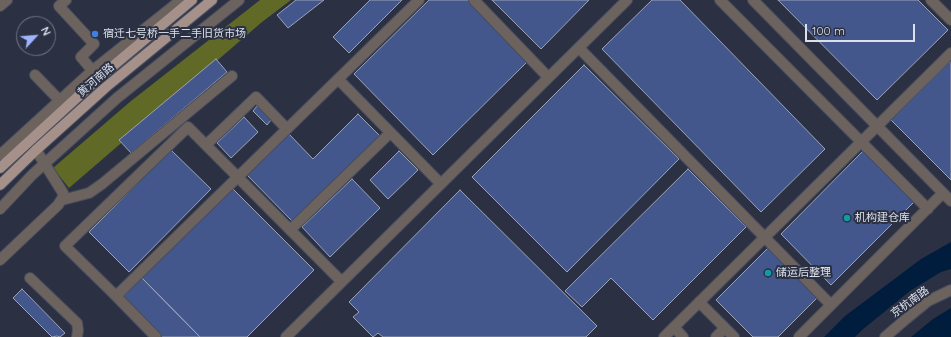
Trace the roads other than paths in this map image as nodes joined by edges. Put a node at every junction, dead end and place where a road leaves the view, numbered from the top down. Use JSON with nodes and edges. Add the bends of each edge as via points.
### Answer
{"nodes":[{"id":1,"x":7,"y":0,"type":"edge"},
{"id":2,"x":66,"y":0,"type":"edge"},
{"id":3,"x":188,"y":0,"type":"edge"},
{"id":4,"x":212,"y":0,"type":"edge"},
{"id":5,"x":239,"y":0,"type":"edge"},
{"id":6,"x":419,"y":0,"type":"edge"},
{"id":7,"x":474,"y":0,"type":"edge"},
{"id":8,"x":627,"y":0,"type":"edge"},
{"id":9,"x":720,"y":0,"type":"edge"},
{"id":10,"x":753,"y":0,"type":"edge"},
{"id":11,"x":932,"y":0,"type":"edge"},
{"id":12,"x":0,"y":6,"type":"edge"},
{"id":13,"x":951,"y":20,"type":"edge"},
{"id":14,"x":578,"y":48,"type":"junction"},
{"id":15,"x":951,"y":53,"type":"edge"},
{"id":16,"x":95,"y":74,"type":"junction"},
{"id":17,"x":35,"y":75,"type":"dead end"},
{"id":18,"x":232,"y":76,"type":"dead end"},
{"id":19,"x":548,"y":77,"type":"junction"},
{"id":20,"x":338,"y":79,"type":"junction"},
{"id":21,"x":62,"y":104,"type":"junction"},
{"id":22,"x":877,"y":126,"type":"junction"},
{"id":23,"x":287,"y":129,"type":"junction"},
{"id":24,"x":390,"y":133,"type":"junction"},
{"id":25,"x":861,"y":142,"type":"junction"},
{"id":26,"x":206,"y":145,"type":"junction"},
{"id":27,"x":1,"y":150,"type":"edge"},
{"id":28,"x":36,"y":150,"type":"junction"},
{"id":29,"x":44,"y":163,"type":"junction"},
{"id":30,"x":0,"y":168,"type":"edge"},
{"id":31,"x":238,"y":178,"type":"junction"},
{"id":32,"x":0,"y":184,"type":"edge"},
{"id":33,"x":441,"y":184,"type":"junction"},
{"id":34,"x":943,"y":193,"type":"junction"},
{"id":35,"x":62,"y":200,"type":"junction"},
{"id":36,"x":951,"y":201,"type":"edge"},
{"id":37,"x":0,"y":209,"type":"edge"},
{"id":38,"x":928,"y":209,"type":"junction"},
{"id":39,"x":290,"y":230,"type":"junction"},
{"id":40,"x":765,"y":237,"type":"junction"},
{"id":41,"x":0,"y":260,"type":"edge"},
{"id":42,"x":30,"y":278,"type":"dead end"},
{"id":43,"x":341,"y":281,"type":"junction"},
{"id":44,"x":951,"y":290,"type":"edge"},
{"id":45,"x":116,"y":296,"type":"junction"},
{"id":46,"x":699,"y":302,"type":"junction"},
{"id":47,"x":831,"y":305,"type":"junction"},
{"id":48,"x":674,"y":328,"type":"junction"},
{"id":49,"x":726,"y":328,"type":"junction"},
{"id":50,"x":76,"y":337,"type":"edge"},
{"id":51,"x":156,"y":337,"type":"edge"},
{"id":52,"x":286,"y":337,"type":"edge"},
{"id":53,"x":664,"y":337,"type":"edge"},
{"id":54,"x":683,"y":337,"type":"edge"},
{"id":55,"x":716,"y":337,"type":"edge"},
{"id":56,"x":734,"y":337,"type":"edge"},
{"id":57,"x":799,"y":337,"type":"edge"},
{"id":58,"x":885,"y":337,"type":"edge"}],
"edges":[{"from":1,"to":12,"type":"street"},
{"from":2,"to":16,"type":"street","via":[[59,6],[94,44],[81,57]]},
{"from":3,"to":16,"type":"main road","name":"黄河南路"},
{"from":4,"to":28,"type":"main road","name":"黄河南路","via":[[106,87]]},
{"from":5,"to":29,"type":"street","via":[[117,98]]},
{"from":6,"to":20,"type":"street"},
{"from":7,"to":19,"type":"street"},
{"from":8,"to":14,"type":"street"},
{"from":9,"to":25,"type":"street"},
{"from":10,"to":22,"type":"street"},
{"from":11,"to":13,"type":"street"},
{"from":14,"to":19,"type":"street"},
{"from":14,"to":40,"type":"street"},
{"from":15,"to":22,"type":"street"},
{"from":16,"to":21,"type":"main road","name":"黄河南路"},
{"from":17,"to":21,"type":"street"},
{"from":18,"to":35,"type":"street","via":[[102,184],[89,193]]},
{"from":19,"to":33,"type":"street"},
{"from":20,"to":23,"type":"street"},
{"from":20,"to":24,"type":"street"},
{"from":21,"to":27,"type":"street"},
{"from":21,"to":30,"type":"main road","name":"黄河南路"},
{"from":22,"to":25,"type":"street"},
{"from":22,"to":34,"type":"street"},
{"from":23,"to":26,"type":"street","via":[[256,97]]},
{"from":23,"to":31,"type":"street"},
{"from":24,"to":33,"type":"street"},
{"from":24,"to":39,"type":"street"},
{"from":25,"to":38,"type":"street"},
{"from":25,"to":40,"type":"street"},
{"from":26,"to":31,"type":"street"},
{"from":26,"to":45,"type":"street","via":[[188,127],[65,246]]},
{"from":28,"to":29,"type":"street"},
{"from":28,"to":32,"type":"main road","name":"黄河南路"},
{"from":29,"to":35,"type":"street","via":[[63,193]]},
{"from":29,"to":37,"type":"street"},
{"from":31,"to":39,"type":"street"},
{"from":31,"to":45,"type":"street"},
{"from":33,"to":43,"type":"street"},
{"from":34,"to":36,"type":"street"},
{"from":34,"to":38,"type":"street"},
{"from":35,"to":41,"type":"street"},
{"from":38,"to":47,"type":"street"},
{"from":39,"to":43,"type":"street"},
{"from":40,"to":46,"type":"street"},
{"from":40,"to":47,"type":"street"},
{"from":42,"to":50,"type":"street","via":[[77,323]]},
{"from":43,"to":52,"type":"street"},
{"from":44,"to":58,"type":"street","name":"京杭南路","via":[[928,301]]},
{"from":45,"to":51,"type":"street"},
{"from":46,"to":48,"type":"street"},
{"from":46,"to":49,"type":"street"},
{"from":47,"to":57,"type":"street"},
{"from":48,"to":53,"type":"street"},
{"from":48,"to":54,"type":"street"},
{"from":49,"to":55,"type":"street"},
{"from":49,"to":56,"type":"street"}]}
